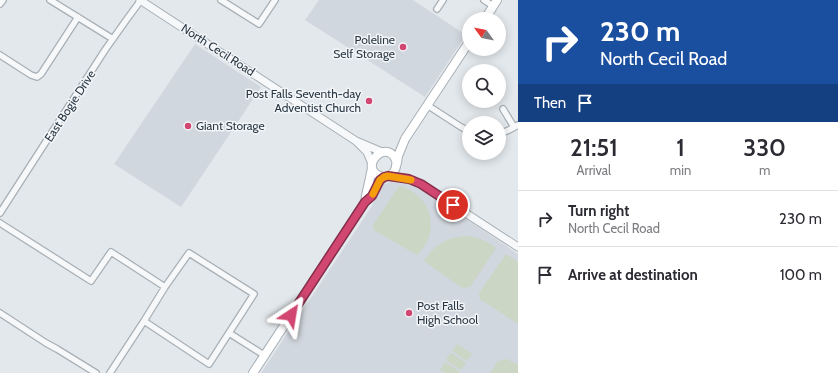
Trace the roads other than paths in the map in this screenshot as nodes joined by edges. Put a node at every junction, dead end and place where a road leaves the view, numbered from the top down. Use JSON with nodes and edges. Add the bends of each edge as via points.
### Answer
{"nodes":[{"id":1,"x":3,"y":0,"type":"edge"},
{"id":2,"x":50,"y":0,"type":"edge"},
{"id":3,"x":141,"y":0,"type":"edge"},
{"id":4,"x":222,"y":0,"type":"edge"},
{"id":5,"x":275,"y":0,"type":"edge"},
{"id":6,"x":443,"y":0,"type":"edge"},
{"id":7,"x":484,"y":0,"type":"edge"},
{"id":8,"x":495,"y":3,"type":"edge"},
{"id":9,"x":0,"y":4,"type":"edge"},
{"id":10,"x":437,"y":9,"type":"dead end"},
{"id":11,"x":489,"y":12,"type":"edge"},
{"id":12,"x":78,"y":18,"type":"junction"},
{"id":13,"x":112,"y":39,"type":"junction"},
{"id":14,"x":462,"y":52,"type":"edge"},
{"id":15,"x":0,"y":55,"type":"edge"},
{"id":16,"x":427,"y":105,"type":"junction"},
{"id":17,"x":503,"y":109,"type":"dead end"},
{"id":18,"x":516,"y":126,"type":"edge"},
{"id":19,"x":462,"y":128,"type":"edge"},
{"id":20,"x":506,"y":131,"type":"edge"},
{"id":21,"x":405,"y":139,"type":"junction"},
{"id":22,"x":356,"y":141,"type":"junction"},
{"id":23,"x":384,"y":152,"type":"junction"},
{"id":24,"x":396,"y":165,"type":"junction"},
{"id":25,"x":372,"y":166,"type":"junction"},
{"id":26,"x":386,"y":176,"type":"junction"},
{"id":27,"x":409,"y":179,"type":"junction"},
{"id":28,"x":365,"y":202,"type":"junction"},
{"id":29,"x":0,"y":213,"type":"edge"},
{"id":30,"x":0,"y":222,"type":"edge"},
{"id":31,"x":517,"y":245,"type":"edge"},
{"id":32,"x":165,"y":288,"type":"junction"},
{"id":33,"x":0,"y":313,"type":"edge"},
{"id":34,"x":144,"y":321,"type":"junction"},
{"id":35,"x":229,"y":333,"type":"junction"},
{"id":36,"x":264,"y":355,"type":"junction"},
{"id":37,"x":96,"y":373,"type":"edge"},
{"id":38,"x":110,"y":373,"type":"edge"},
{"id":39,"x":253,"y":373,"type":"edge"}],
"edges":[{"from":1,"to":9,"type":"street"},
{"from":2,"to":12,"type":"street"},
{"from":3,"to":13,"type":"street","name":"East Bogie Drive"},
{"from":3,"to":22,"type":"street","name":"North Cecil Road"},
{"from":4,"to":5,"type":"street","via":[[259,24]]},
{"from":6,"to":10,"type":"street"},
{"from":7,"to":8,"type":"street"},
{"from":8,"to":11,"type":"main road"},
{"from":12,"to":13,"type":"street"},
{"from":12,"to":15,"type":"street","via":[[41,74],[31,75]]},
{"from":13,"to":29,"type":"street","name":"East Bogie Drive"},
{"from":14,"to":16,"type":"main road"},
{"from":16,"to":19,"type":"street"},
{"from":16,"to":21,"type":"main road"},
{"from":17,"to":18,"type":"street"},
{"from":18,"to":20,"type":"street"},
{"from":21,"to":23,"type":"main road"},
{"from":21,"to":24,"type":"main road"},
{"from":22,"to":23,"type":"street","name":"North Cecil Road"},
{"from":22,"to":25,"type":"street","name":"North Cecil Road","via":[[366,152]]},
{"from":23,"to":24,"type":"main road","via":[[393,155]]},
{"from":23,"to":25,"type":"main road","via":[[375,156]]},
{"from":24,"to":26,"type":"main road","via":[[392,174]]},
{"from":24,"to":27,"type":"street"},
{"from":25,"to":26,"type":"main road","via":[[377,174]]},
{"from":25,"to":28,"type":"main road"},
{"from":26,"to":27,"type":"street"},
{"from":26,"to":28,"type":"main road","via":[[380,180],[372,196]]},
{"from":27,"to":31,"type":"street","via":[[426,187]]},
{"from":28,"to":36,"type":"main road"},
{"from":30,"to":32,"type":"street","via":[[91,281],[111,252]]},
{"from":32,"to":34,"type":"street"},
{"from":32,"to":35,"type":"street","via":[[189,253],[254,294]]},
{"from":33,"to":37,"type":"street"},
{"from":34,"to":35,"type":"street","via":[[209,364]]},
{"from":34,"to":38,"type":"street"},
{"from":35,"to":36,"type":"street"},
{"from":36,"to":39,"type":"main road"}]}
